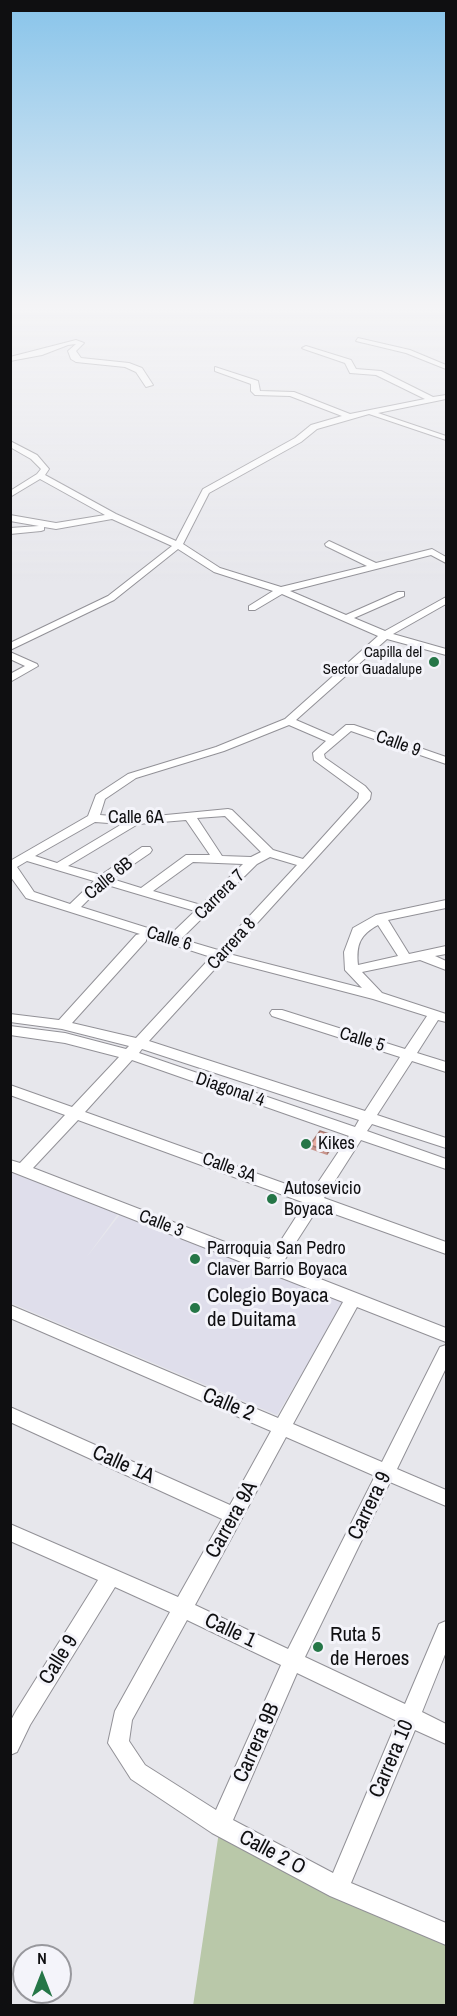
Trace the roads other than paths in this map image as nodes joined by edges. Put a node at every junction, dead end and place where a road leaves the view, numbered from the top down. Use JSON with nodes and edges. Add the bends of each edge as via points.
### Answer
{"nodes":[{"id":1,"x":296,"y":396,"type":"edge"},
{"id":2,"x":425,"y":396,"type":"edge"},
{"id":3,"x":447,"y":397,"type":"edge"},
{"id":4,"x":433,"y":400,"type":"junction"},
{"id":5,"x":370,"y":412,"type":"junction"},
{"id":6,"x":349,"y":416,"type":"junction"},
{"id":7,"x":447,"y":438,"type":"edge"},
{"id":8,"x":12,"y":445,"type":"edge"},
{"id":9,"x":40,"y":476,"type":"junction"},
{"id":10,"x":10,"y":495,"type":"edge"},
{"id":11,"x":113,"y":516,"type":"junction"},
{"id":12,"x":10,"y":518,"type":"edge"},
{"id":13,"x":56,"y":526,"type":"junction"},
{"id":14,"x":10,"y":531,"type":"edge"},
{"id":15,"x":329,"y":544,"type":"dead end"},
{"id":16,"x":178,"y":545,"type":"junction"},
{"id":17,"x":447,"y":560,"type":"edge"},
{"id":18,"x":375,"y":566,"type":"junction"},
{"id":19,"x":281,"y":590,"type":"junction"},
{"id":20,"x":400,"y":594,"type":"dead end"},
{"id":21,"x":447,"y":600,"type":"edge"},
{"id":22,"x":252,"y":608,"type":"dead end"},
{"id":23,"x":346,"y":618,"type":"junction"},
{"id":24,"x":386,"y":634,"type":"junction"},
{"id":25,"x":10,"y":648,"type":"edge"},
{"id":26,"x":447,"y":652,"type":"edge"},
{"id":27,"x":10,"y":655,"type":"edge"},
{"id":28,"x":10,"y":679,"type":"edge"},
{"id":29,"x":289,"y":721,"type":"junction"},
{"id":30,"x":350,"y":727,"type":"joint"},
{"id":31,"x":334,"y":740,"type":"junction"},
{"id":32,"x":447,"y":762,"type":"edge"},
{"id":33,"x":190,"y":816,"type":"junction"},
{"id":34,"x":93,"y":818,"type":"junction"},
{"id":35,"x":135,"y":822,"type":"junction"},
{"id":36,"x":146,"y":850,"type":"dead end"},
{"id":37,"x":269,"y":853,"type":"junction"},
{"id":38,"x":26,"y":857,"type":"junction"},
{"id":39,"x":219,"y":860,"type":"junction"},
{"id":40,"x":253,"y":861,"type":"junction"},
{"id":41,"x":305,"y":863,"type":"junction"},
{"id":42,"x":10,"y":866,"type":"edge"},
{"id":43,"x":58,"y":867,"type":"junction"},
{"id":44,"x":102,"y":880,"type":"junction"},
{"id":45,"x":143,"y":892,"type":"junction"},
{"id":46,"x":447,"y":904,"type":"edge"},
{"id":47,"x":72,"y":909,"type":"junction"},
{"id":48,"x":204,"y":910,"type":"junction"},
{"id":49,"x":380,"y":918,"type":"junction"},
{"id":50,"x":141,"y":938,"type":"dead end"},
{"id":51,"x":173,"y":940,"type":"junction"},
{"id":52,"x":447,"y":950,"type":"edge"},
{"id":53,"x":222,"y":956,"type":"junction"},
{"id":54,"x":420,"y":956,"type":"junction"},
{"id":55,"x":406,"y":959,"type":"junction"},
{"id":56,"x":447,"y":966,"type":"edge"},
{"id":57,"x":352,"y":970,"type":"junction"},
{"id":58,"x":377,"y":996,"type":"junction"},
{"id":59,"x":277,"y":1013,"type":"dead end"},
{"id":60,"x":443,"y":1016,"type":"edge"},
{"id":61,"x":10,"y":1018,"type":"edge"},
{"id":62,"x":62,"y":1024,"type":"junction"},
{"id":63,"x":10,"y":1030,"type":"edge"},
{"id":64,"x":142,"y":1044,"type":"junction"},
{"id":65,"x":408,"y":1054,"type":"junction"},
{"id":66,"x":131,"y":1055,"type":"junction"},
{"id":67,"x":447,"y":1067,"type":"edge"},
{"id":68,"x":10,"y":1090,"type":"edge"},
{"id":69,"x":75,"y":1113,"type":"junction"},
{"id":70,"x":370,"y":1116,"type":"junction"},
{"id":71,"x":359,"y":1136,"type":"junction"},
{"id":72,"x":447,"y":1143,"type":"edge"},
{"id":73,"x":447,"y":1164,"type":"edge"},
{"id":74,"x":17,"y":1168,"type":"edge"},
{"id":75,"x":315,"y":1199,"type":"junction"},
{"id":76,"x":447,"y":1248,"type":"edge"},
{"id":77,"x":272,"y":1267,"type":"junction"},
{"id":78,"x":353,"y":1299,"type":"junction"},
{"id":79,"x":10,"y":1311,"type":"edge"},
{"id":80,"x":447,"y":1335,"type":"edge"},
{"id":81,"x":447,"y":1352,"type":"edge"},
{"id":82,"x":10,"y":1414,"type":"edge"},
{"id":83,"x":283,"y":1428,"type":"junction"},
{"id":84,"x":387,"y":1473,"type":"junction"},
{"id":85,"x":447,"y":1498,"type":"edge"},
{"id":86,"x":235,"y":1516,"type":"junction"},
{"id":87,"x":10,"y":1532,"type":"edge"},
{"id":88,"x":111,"y":1576,"type":"junction"},
{"id":89,"x":184,"y":1609,"type":"junction"},
{"id":90,"x":447,"y":1630,"type":"edge"},
{"id":91,"x":293,"y":1660,"type":"junction"},
{"id":92,"x":410,"y":1715,"type":"junction"},
{"id":93,"x":447,"y":1734,"type":"edge"},
{"id":94,"x":118,"y":1743,"type":"joint"},
{"id":95,"x":10,"y":1746,"type":"edge"},
{"id":96,"x":220,"y":1825,"type":"junction"},
{"id":97,"x":338,"y":1888,"type":"junction"},
{"id":98,"x":447,"y":1934,"type":"edge"}],
"edges":[{"from":1,"to":6,"type":"street"},
{"from":2,"to":4,"type":"street"},
{"from":3,"to":4,"type":"street"},
{"from":4,"to":5,"type":"street"},
{"from":5,"to":6,"type":"street"},
{"from":5,"to":7,"type":"street"},
{"from":6,"to":16,"type":"street","via":[[314,427],[298,440],[206,491]]},
{"from":8,"to":9,"type":"street","via":[[34,457],[45,469]]},
{"from":9,"to":10,"type":"street"},
{"from":9,"to":11,"type":"street"},
{"from":11,"to":13,"type":"street"},
{"from":11,"to":16,"type":"street"},
{"from":12,"to":13,"type":"street"},
{"from":13,"to":14,"type":"street"},
{"from":15,"to":18,"type":"street"},
{"from":16,"to":19,"type":"street","via":[[217,570]]},
{"from":16,"to":25,"type":"street","via":[[111,598]]},
{"from":17,"to":18,"type":"street","via":[[432,552]]},
{"from":18,"to":19,"type":"street"},
{"from":19,"to":22,"type":"street"},
{"from":19,"to":23,"type":"street"},
{"from":20,"to":23,"type":"street"},
{"from":21,"to":24,"type":"street"},
{"from":23,"to":24,"type":"street"},
{"from":24,"to":26,"type":"street"},
{"from":24,"to":29,"type":"street"},
{"from":27,"to":28,"type":"street","via":[[33,666]]},
{"from":29,"to":31,"type":"street"},
{"from":29,"to":34,"type":"street","via":[[220,749],[132,776],[100,797]]},
{"from":30,"to":31,"type":"street","name":"Carrera 8"},
{"from":30,"to":32,"type":"street","name":"Calle 9"},
{"from":31,"to":41,"type":"street","name":"Carrera 8","via":[[318,757],[361,788],[364,799]]},
{"from":33,"to":35,"type":"street","name":"Calle 6A"},
{"from":33,"to":37,"type":"street","name":"Calle 6A","via":[[224,812]]},
{"from":33,"to":39,"type":"street"},
{"from":34,"to":35,"type":"street","name":"Calle 6A"},
{"from":34,"to":38,"type":"street","name":"Calle 6A"},
{"from":35,"to":43,"type":"street"},
{"from":36,"to":44,"type":"street","name":"Calle 6B"},
{"from":37,"to":40,"type":"street","name":"Carrera 7"},
{"from":37,"to":41,"type":"street"},
{"from":38,"to":42,"type":"street","name":"Calle 6A"},
{"from":38,"to":43,"type":"street"},
{"from":39,"to":40,"type":"street"},
{"from":39,"to":45,"type":"street","via":[[190,858]]},
{"from":40,"to":48,"type":"street","name":"Carrera 7"},
{"from":41,"to":53,"type":"street","name":"Carrera 8"},
{"from":42,"to":47,"type":"street","name":"Calle 6","via":[[30,895]]},
{"from":43,"to":44,"type":"street"},
{"from":44,"to":45,"type":"street"},
{"from":44,"to":47,"type":"street","name":"Calle 6B"},
{"from":45,"to":48,"type":"street"},
{"from":46,"to":49,"type":"street"},
{"from":47,"to":51,"type":"street","name":"Calle 6"},
{"from":48,"to":51,"type":"street","name":"Carrera 7"},
{"from":49,"to":55,"type":"street"},
{"from":49,"to":57,"type":"street","via":[[358,931],[350,952]]},
{"from":50,"to":62,"type":"street"},
{"from":51,"to":53,"type":"street","name":"Calle 6"},
{"from":52,"to":54,"type":"street"},
{"from":53,"to":58,"type":"street","name":"Calle 6"},
{"from":53,"to":64,"type":"street","name":"Carrera 8"},
{"from":54,"to":55,"type":"street"},
{"from":54,"to":56,"type":"street"},
{"from":55,"to":57,"type":"street"},
{"from":57,"to":58,"type":"street"},
{"from":58,"to":60,"type":"street","name":"Calle 6"},
{"from":59,"to":65,"type":"street","name":"Calle 5"},
{"from":60,"to":65,"type":"street"},
{"from":61,"to":62,"type":"street","name":"Diagonal 4"},
{"from":62,"to":64,"type":"street","name":"Diagonal 4"},
{"from":63,"to":66,"type":"street","name":"Diagonal 4","via":[[65,1038]]},
{"from":64,"to":66,"type":"street","name":"Carrera 8"},
{"from":64,"to":70,"type":"street","name":"Diagonal 4"},
{"from":65,"to":67,"type":"street","name":"Calle 5"},
{"from":65,"to":70,"type":"street"},
{"from":66,"to":69,"type":"street","name":"Carrera 8"},
{"from":66,"to":71,"type":"street","name":"Diagonal 4"},
{"from":68,"to":69,"type":"street","name":"Calle 3A"},
{"from":69,"to":74,"type":"street","name":"Carrera 8"},
{"from":69,"to":75,"type":"street","name":"Calle 3A"},
{"from":70,"to":71,"type":"street"},
{"from":70,"to":72,"type":"street","name":"Diagonal 4"},
{"from":71,"to":73,"type":"street","name":"Diagonal 4"},
{"from":71,"to":75,"type":"street"},
{"from":74,"to":77,"type":"street","name":"Calle 3"},
{"from":75,"to":76,"type":"street","name":"Calle 3A"},
{"from":75,"to":77,"type":"street"},
{"from":77,"to":78,"type":"street","name":"Calle 3"},
{"from":78,"to":80,"type":"street","name":"Calle 3"},
{"from":78,"to":83,"type":"street","name":"Carrera 9A"},
{"from":79,"to":83,"type":"street","name":"Calle 2"},
{"from":81,"to":84,"type":"street","name":"Carrera 9"},
{"from":82,"to":86,"type":"street","name":"Calle 1A"},
{"from":83,"to":84,"type":"street","name":"Calle 2"},
{"from":83,"to":86,"type":"street","name":"Carrera 9A"},
{"from":84,"to":85,"type":"street","name":"Calle 2"},
{"from":84,"to":91,"type":"street","name":"Carrera 9"},
{"from":86,"to":89,"type":"street","name":"Carrera 9A"},
{"from":87,"to":88,"type":"street","name":"Calle 1"},
{"from":88,"to":89,"type":"street","name":"Calle 1"},
{"from":88,"to":95,"type":"street","name":"Calle 9","via":[[23,1718]]},
{"from":89,"to":91,"type":"street","name":"Calle 1"},
{"from":89,"to":94,"type":"street","name":"Carrera 9A","via":[[122,1718]]},
{"from":90,"to":92,"type":"street","name":"Carrera 10"},
{"from":91,"to":92,"type":"street","name":"Calle 1"},
{"from":91,"to":96,"type":"street","name":"Carrera 9B"},
{"from":92,"to":93,"type":"street","name":"Calle 1"},
{"from":92,"to":97,"type":"street","name":"Carrera 10"},
{"from":94,"to":96,"type":"street","name":"Calle 2 O","via":[[138,1772]]},
{"from":96,"to":97,"type":"street","name":"Calle 2 O"},
{"from":97,"to":98,"type":"street","name":"Calle 2 O"}]}
